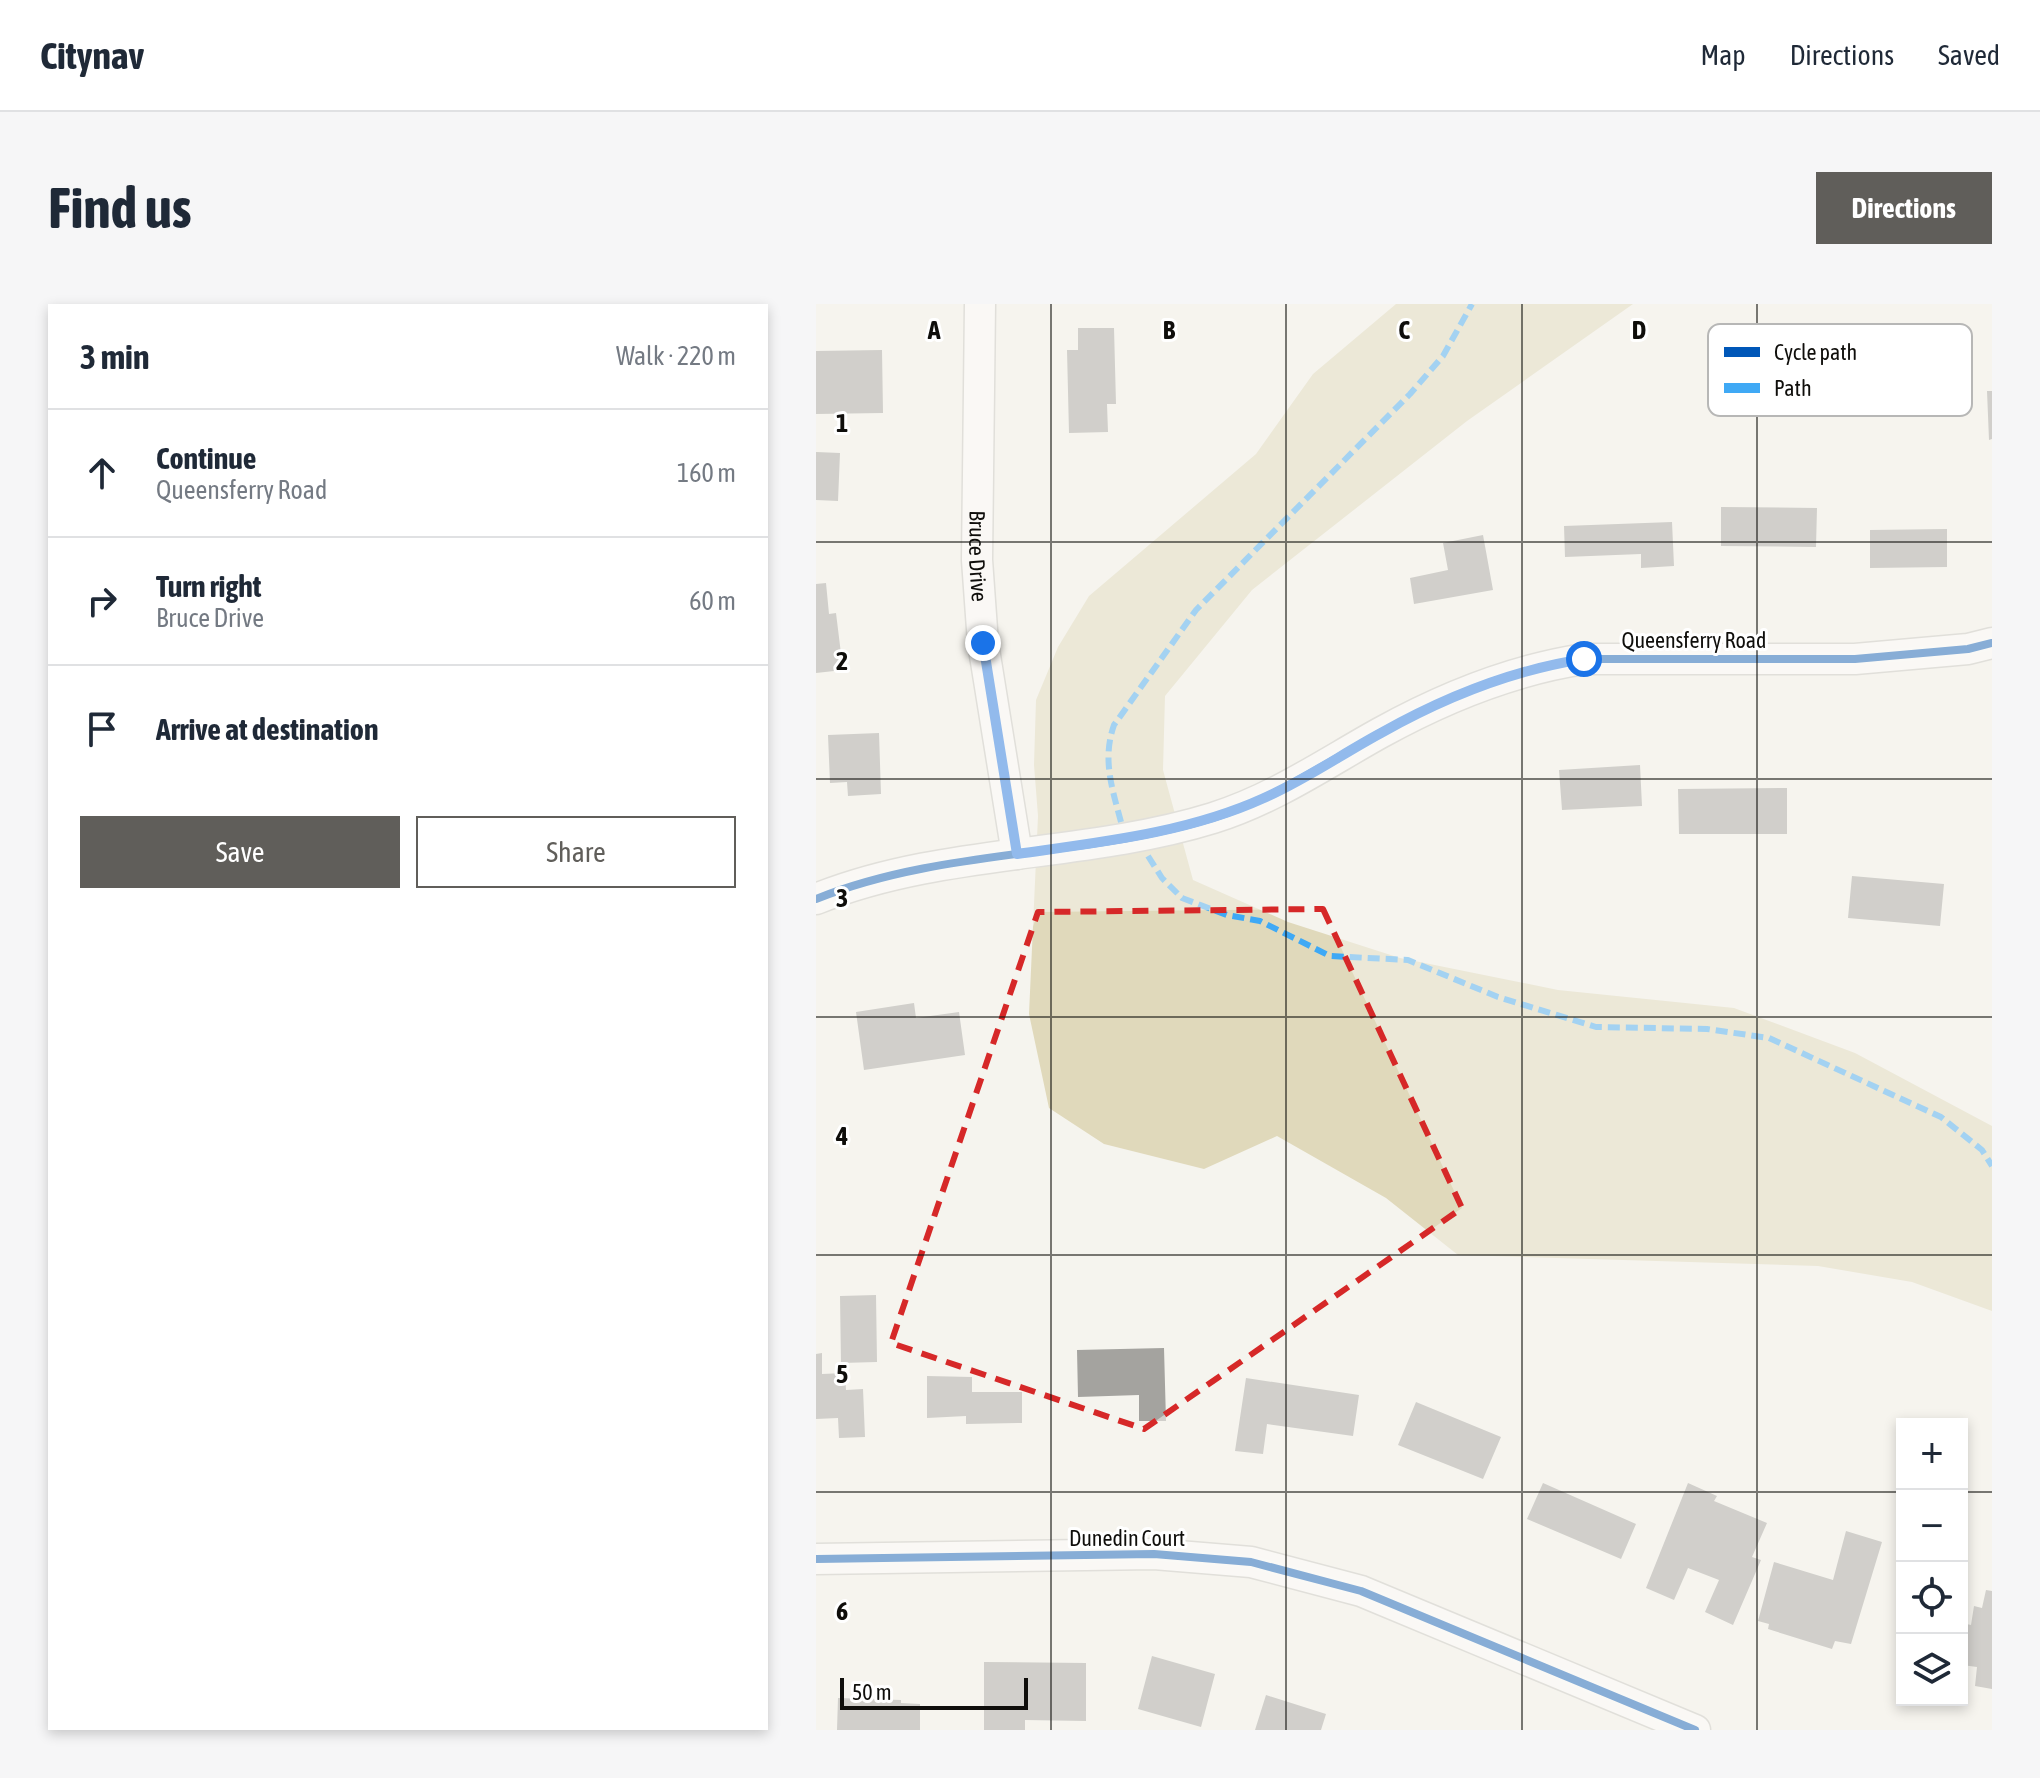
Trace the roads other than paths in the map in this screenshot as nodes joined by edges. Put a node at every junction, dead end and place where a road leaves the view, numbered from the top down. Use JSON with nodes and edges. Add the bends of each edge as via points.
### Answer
{"nodes":[{"id":1,"x":980,"y":304,"type":"edge"},
{"id":2,"x":1992,"y":643,"type":"edge"},
{"id":3,"x":1017,"y":854,"type":"junction"},
{"id":4,"x":816,"y":899,"type":"edge"},
{"id":5,"x":816,"y":1559,"type":"edge"},
{"id":6,"x":1695,"y":1730,"type":"edge"}],
"edges":[{"from":1,"to":3,"type":"street","name":"Bruce Drive","via":[[977,560],[982,630]]},
{"from":2,"to":3,"type":"street","name":"Queensferry Road","via":[[1855,659],[1584,659],[1551,664],[1448,699],[1264,798],[1214,818],[1132,838]]},
{"from":3,"to":4,"type":"street","name":"Queensferry Road","via":[[868,882]]},
{"from":5,"to":6,"type":"street","name":"Dunedin Court","via":[[1154,1554],[1251,1562],[1361,1591]]}]}
